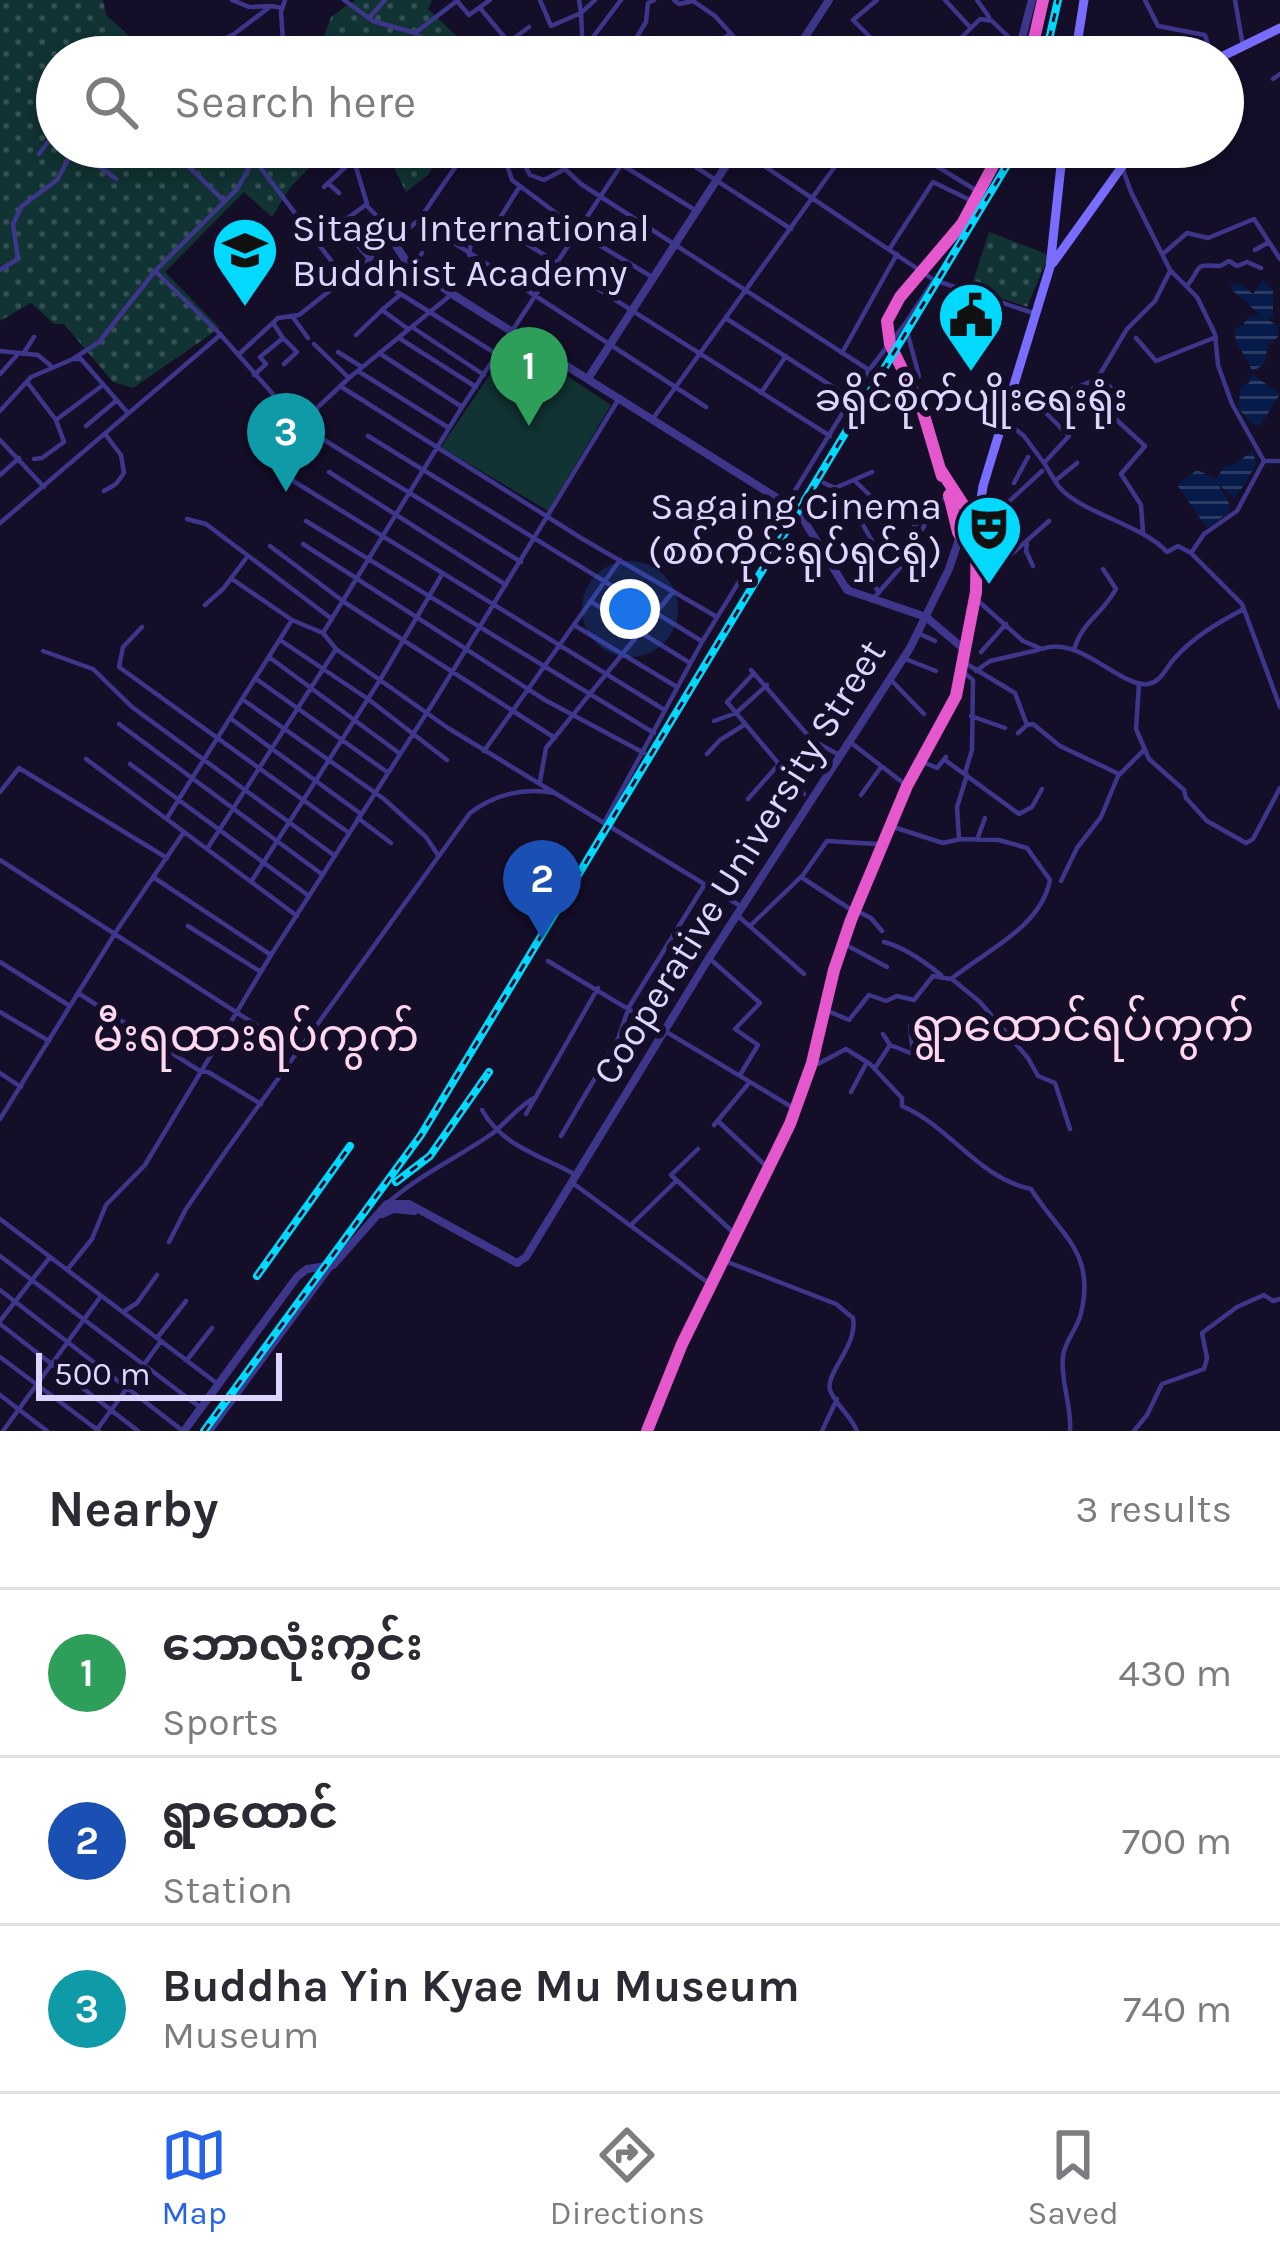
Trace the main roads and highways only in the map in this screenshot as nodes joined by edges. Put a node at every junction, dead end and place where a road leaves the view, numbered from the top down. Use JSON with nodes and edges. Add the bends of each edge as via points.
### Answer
{"nodes":[{"id":1,"x":1043,"y":0,"type":"edge"},
{"id":2,"x":1084,"y":0,"type":"edge"},
{"id":3,"x":1280,"y":28,"type":"edge"},
{"id":4,"x":1029,"y":36,"type":"edge"},
{"id":5,"x":1078,"y":36,"type":"edge"},
{"id":6,"x":1244,"y":46,"type":"edge"},
{"id":7,"x":991,"y":168,"type":"edge"},
{"id":8,"x":1061,"y":168,"type":"edge"},
{"id":9,"x":1122,"y":168,"type":"edge"},
{"id":10,"x":1050,"y":267,"type":"junction"},
{"id":11,"x":940,"y":470,"type":"junction"},
{"id":12,"x":983,"y":486,"type":"junction"},
{"id":13,"x":968,"y":527,"type":"junction"},
{"id":14,"x":647,"y":1431,"type":"edge"}],
"edges":[{"from":1,"to":4,"type":"highway"},
{"from":2,"to":5,"type":"main road"},
{"from":3,"to":6,"type":"main road"},
{"from":7,"to":11,"type":"highway","via":[[887,321]]},
{"from":8,"to":10,"type":"main road"},
{"from":9,"to":10,"type":"main road"},
{"from":10,"to":12,"type":"main road"},
{"from":11,"to":13,"type":"highway"},
{"from":11,"to":13,"type":"highway"},
{"from":12,"to":13,"type":"main road"},
{"from":12,"to":13,"type":"main road"},
{"from":13,"to":14,"type":"highway","via":[[984,569],[970,662],[855,911],[796,1109]]}]}
